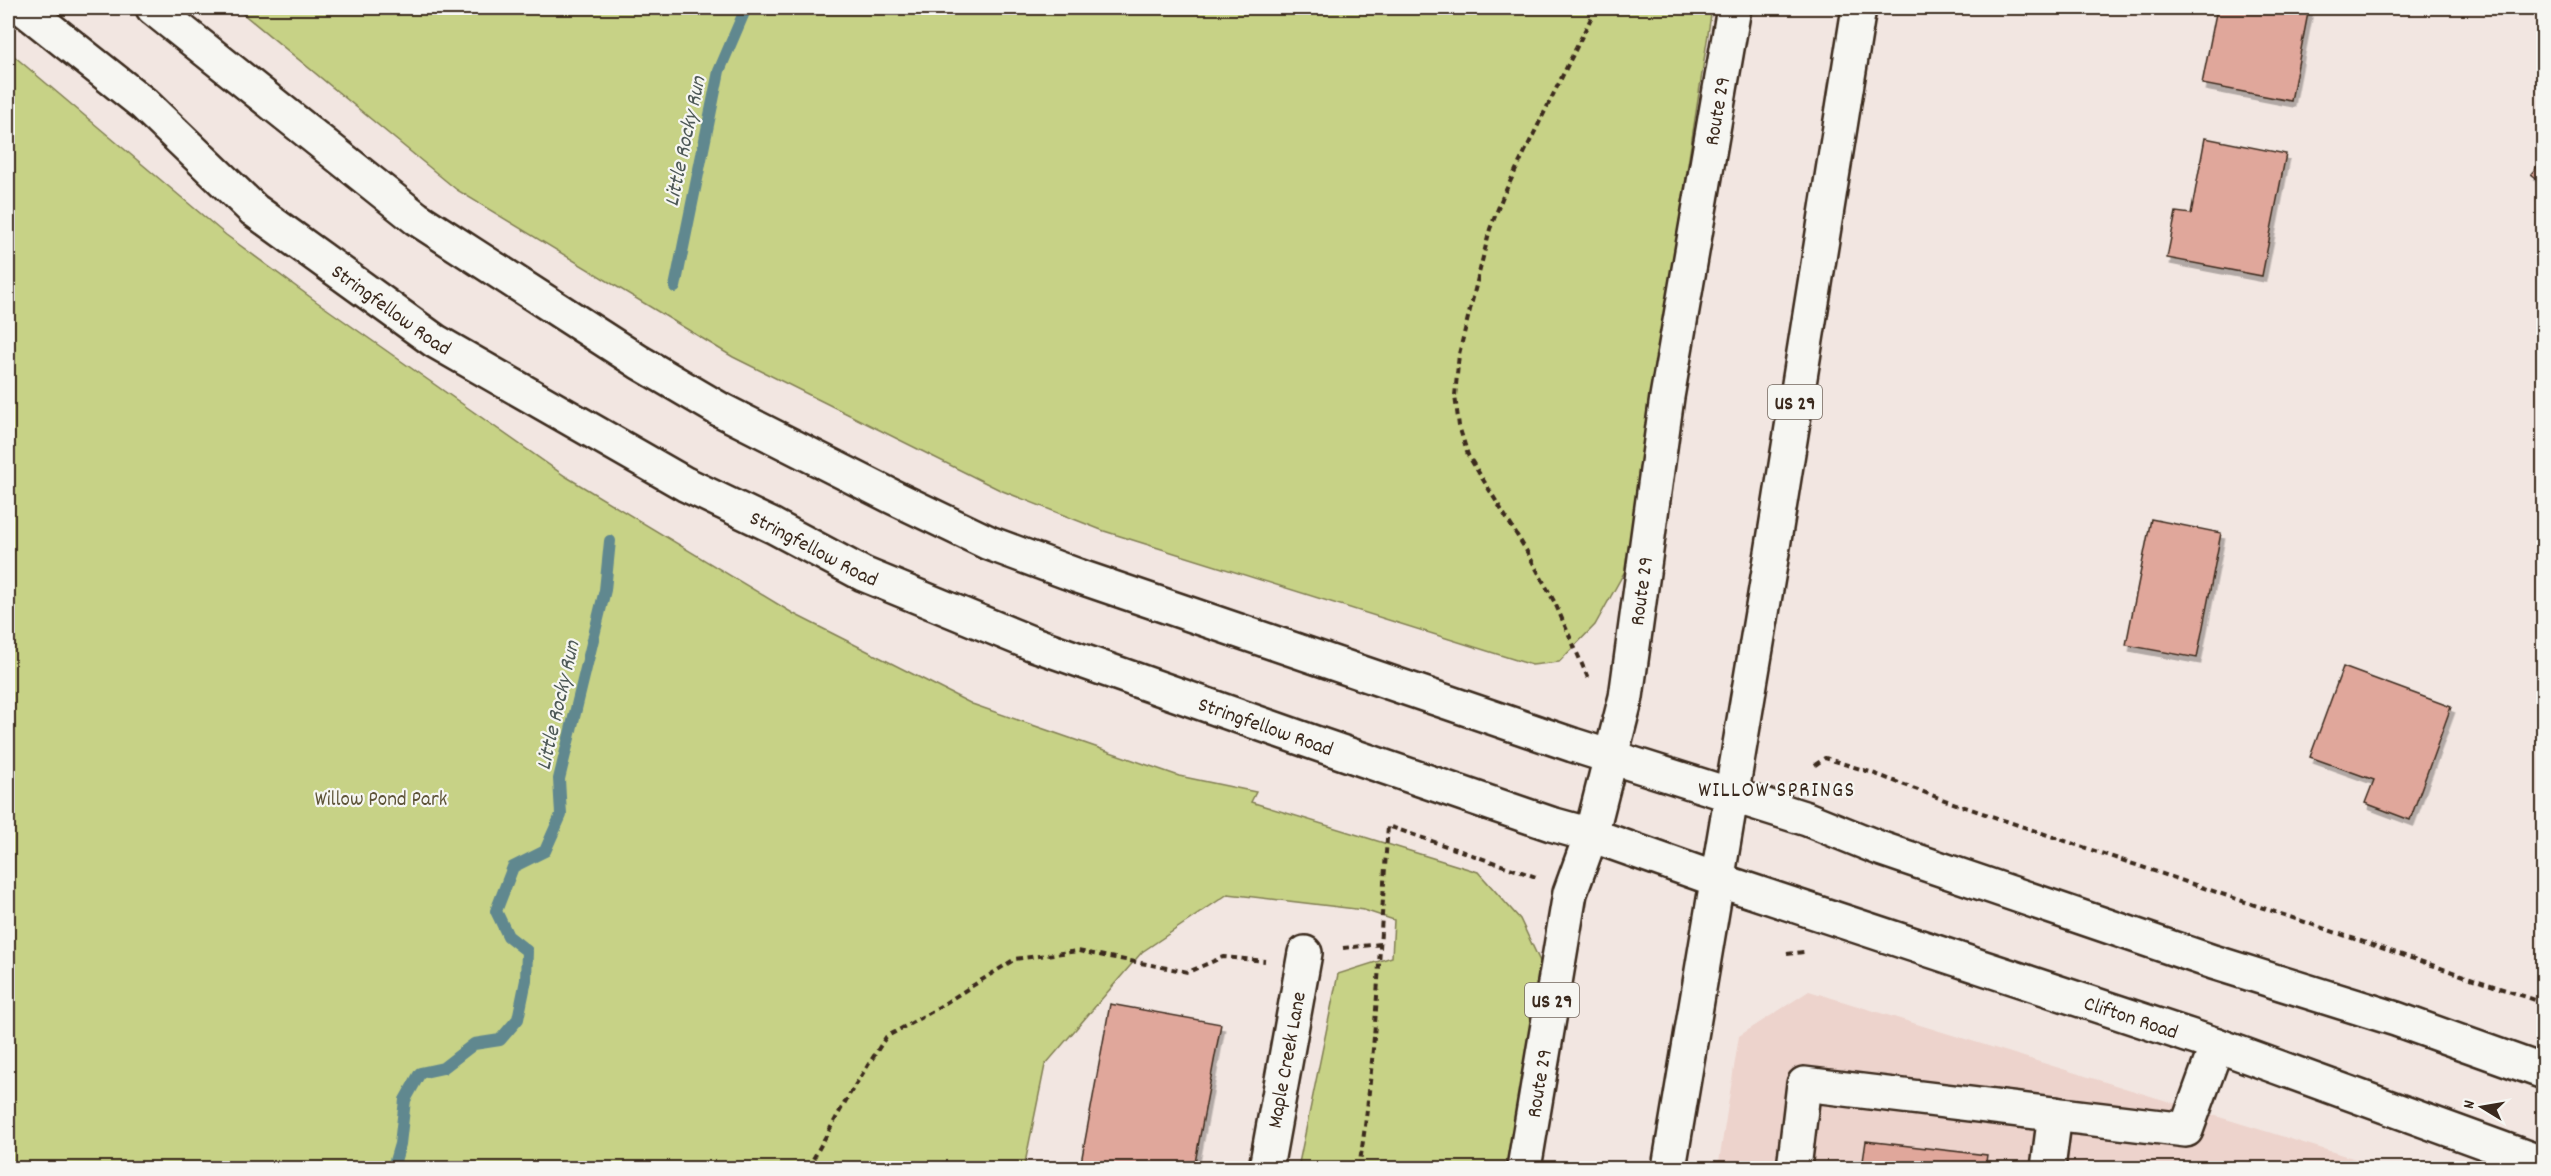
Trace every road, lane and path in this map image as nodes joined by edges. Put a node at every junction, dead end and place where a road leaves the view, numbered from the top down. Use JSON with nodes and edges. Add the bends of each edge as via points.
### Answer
{"nodes":[{"id":1,"x":23,"y":8,"type":"edge"},
{"id":2,"x":153,"y":8,"type":"edge"},
{"id":3,"x":1596,"y":8,"type":"edge"},
{"id":4,"x":1734,"y":8,"type":"edge"},
{"id":5,"x":1859,"y":8,"type":"edge"},
{"id":6,"x":1589,"y":684,"type":"dead end"},
{"id":7,"x":1610,"y":757,"type":"junction"},
{"id":8,"x":1815,"y":765,"type":"dead end"},
{"id":9,"x":1731,"y":796,"type":"junction"},
{"id":10,"x":1592,"y":835,"type":"junction"},
{"id":11,"x":1536,"y":877,"type":"dead end"},
{"id":12,"x":1718,"y":880,"type":"junction"},
{"id":13,"x":1381,"y":944,"type":"junction"},
{"id":14,"x":1305,"y":953,"type":"junction"},
{"id":15,"x":2544,"y":1003,"type":"edge"},
{"id":16,"x":2217,"y":1045,"type":"junction"},
{"id":17,"x":2544,"y":1072,"type":"edge"},
{"id":18,"x":2055,"y":1114,"type":"junction"},
{"id":19,"x":2544,"y":1164,"type":"edge"},
{"id":20,"x":808,"y":1168,"type":"edge"},
{"id":21,"x":1266,"y":1168,"type":"edge"},
{"id":22,"x":1359,"y":1168,"type":"edge"},
{"id":23,"x":1524,"y":1168,"type":"edge"},
{"id":24,"x":1669,"y":1168,"type":"edge"},
{"id":25,"x":1794,"y":1168,"type":"edge"},
{"id":26,"x":2048,"y":1168,"type":"edge"}],
"edges":[{"from":1,"to":10,"type":"main road","name":"Stringfellow Road","via":[[144,104],[254,210],[426,334],[685,484],[863,574],[1031,643]]},
{"from":2,"to":7,"type":"main road","via":[[416,218],[639,362],[729,414],[989,543]]},
{"from":3,"to":6,"type":"path","via":[[1490,229],[1459,354],[1455,396],[1468,455],[1555,603]]},
{"from":4,"to":7,"type":"main road","name":"Route 29","number":"US 29","via":[[1667,397],[1626,697]]},
{"from":5,"to":9,"type":"main road","number":"US 29"},
{"from":7,"to":9,"type":"main road"},
{"from":7,"to":10,"type":"main road","name":"Route 29","number":"US 29"},
{"from":8,"to":15,"type":"path","via":[[1825,758],[1870,772]]},
{"from":9,"to":12,"type":"main road","number":"US 29"},
{"from":9,"to":17,"type":"main road"},
{"from":10,"to":12,"type":"main road","name":"Stringfellow Road"},
{"from":10,"to":23,"type":"main road","name":"Route 29","number":"US 29","via":[[1570,893]]},
{"from":11,"to":13,"type":"path","via":[[1388,826]]},
{"from":12,"to":16,"type":"main road","name":"Clifton Road"},
{"from":12,"to":24,"type":"main road","number":"US 29"},
{"from":13,"to":14,"type":"path"},
{"from":13,"to":22,"type":"path","via":[[1368,1112]]},
{"from":14,"to":20,"type":"path","via":[[1272,962],[1223,957],[1188,972],[1078,951],[1015,959],[886,1037]]},
{"from":14,"to":21,"type":"main road","name":"Maple Creek Lane"},
{"from":16,"to":18,"type":"main road","via":[[2186,1130]]},
{"from":16,"to":19,"type":"main road","name":"Clifton Road"},
{"from":18,"to":25,"type":"main road","via":[[1804,1084]]},
{"from":18,"to":26,"type":"main road"}]}
